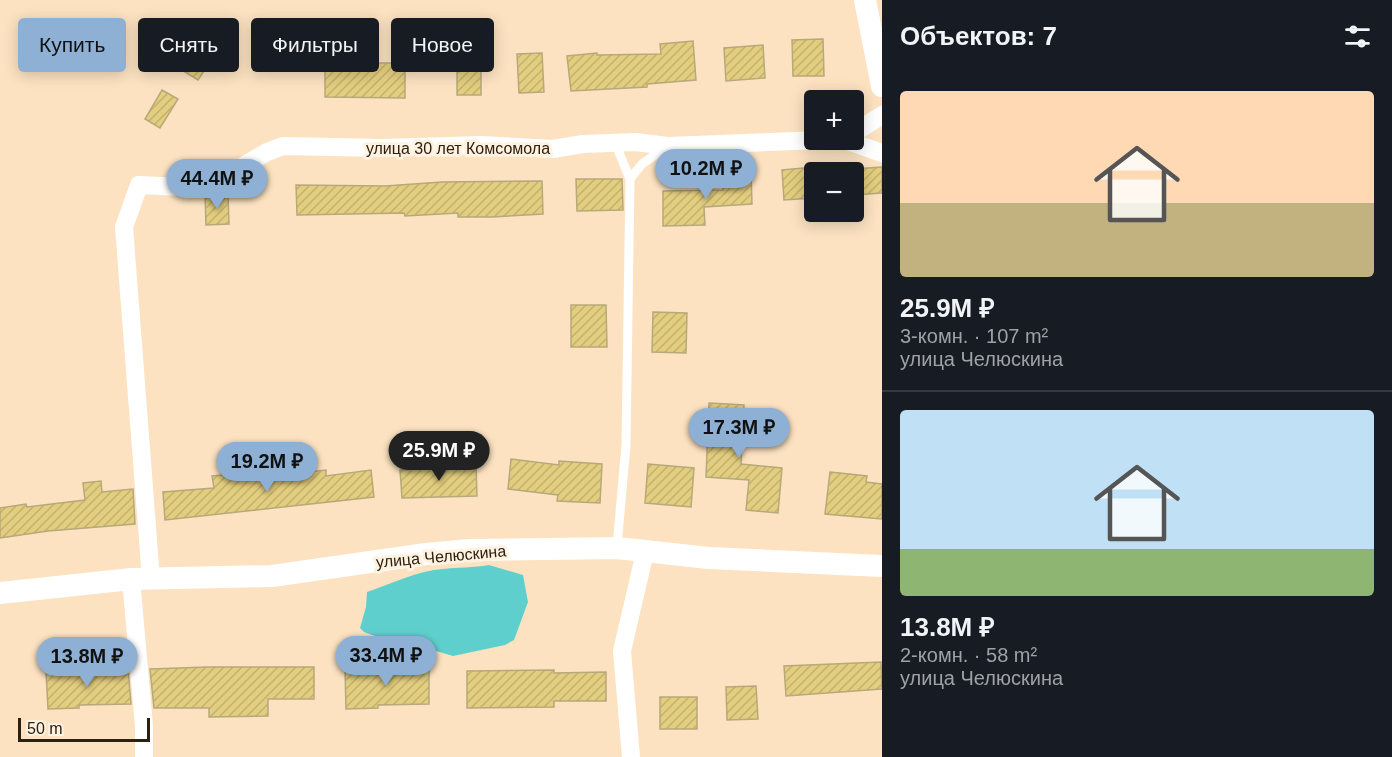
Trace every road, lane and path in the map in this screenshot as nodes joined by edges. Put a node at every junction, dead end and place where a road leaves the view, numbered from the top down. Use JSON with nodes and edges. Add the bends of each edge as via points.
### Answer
{"nodes":[{"id":1,"x":865,"y":0,"type":"edge"},
{"id":2,"x":882,"y":86,"type":"edge"},
{"id":3,"x":882,"y":115,"type":"edge"},
{"id":4,"x":864,"y":127,"type":"edge"},
{"id":5,"x":804,"y":141,"type":"edge"},
{"id":6,"x":615,"y":143,"type":"junction"},
{"id":7,"x":667,"y":147,"type":"junction"},
{"id":8,"x":864,"y":147,"type":"edge"},
{"id":9,"x":882,"y":153,"type":"edge"},
{"id":10,"x":630,"y":179,"type":"junction"},
{"id":11,"x":617,"y":548,"type":"junction"},
{"id":12,"x":645,"y":552,"type":"junction"},
{"id":13,"x":882,"y":566,"type":"edge"},
{"id":14,"x":141,"y":579,"type":"junction"},
{"id":15,"x":0,"y":593,"type":"edge"},
{"id":16,"x":144,"y":757,"type":"edge"},
{"id":17,"x":631,"y":757,"type":"edge"}],
"edges":[{"from":1,"to":2,"type":"street"},
{"from":3,"to":4,"type":"street"},
{"from":5,"to":7,"type":"street","name":"улица 30 лет Комсомола"},
{"from":6,"to":7,"type":"street","name":"улица 30 лет Комсомола"},
{"from":6,"to":10,"type":"lane"},
{"from":6,"to":14,"type":"street","name":"улица 30 лет Комсомола","via":[[553,149],[481,145],[284,146],[224,177],[182,187],[139,185],[124,227]]},
{"from":7,"to":10,"type":"lane","via":[[642,164]]},
{"from":8,"to":9,"type":"street"},
{"from":10,"to":11,"type":"lane","via":[[626,445]]},
{"from":11,"to":12,"type":"street","name":"улица Челюскина"},
{"from":11,"to":14,"type":"street","name":"улица Челюскина","via":[[470,550],[272,576]]},
{"from":12,"to":13,"type":"street","name":"улица Челюскина"},
{"from":12,"to":17,"type":"street","via":[[622,651]]},
{"from":14,"to":15,"type":"street","name":"улица Челюскина"},
{"from":14,"to":16,"type":"street"}]}
